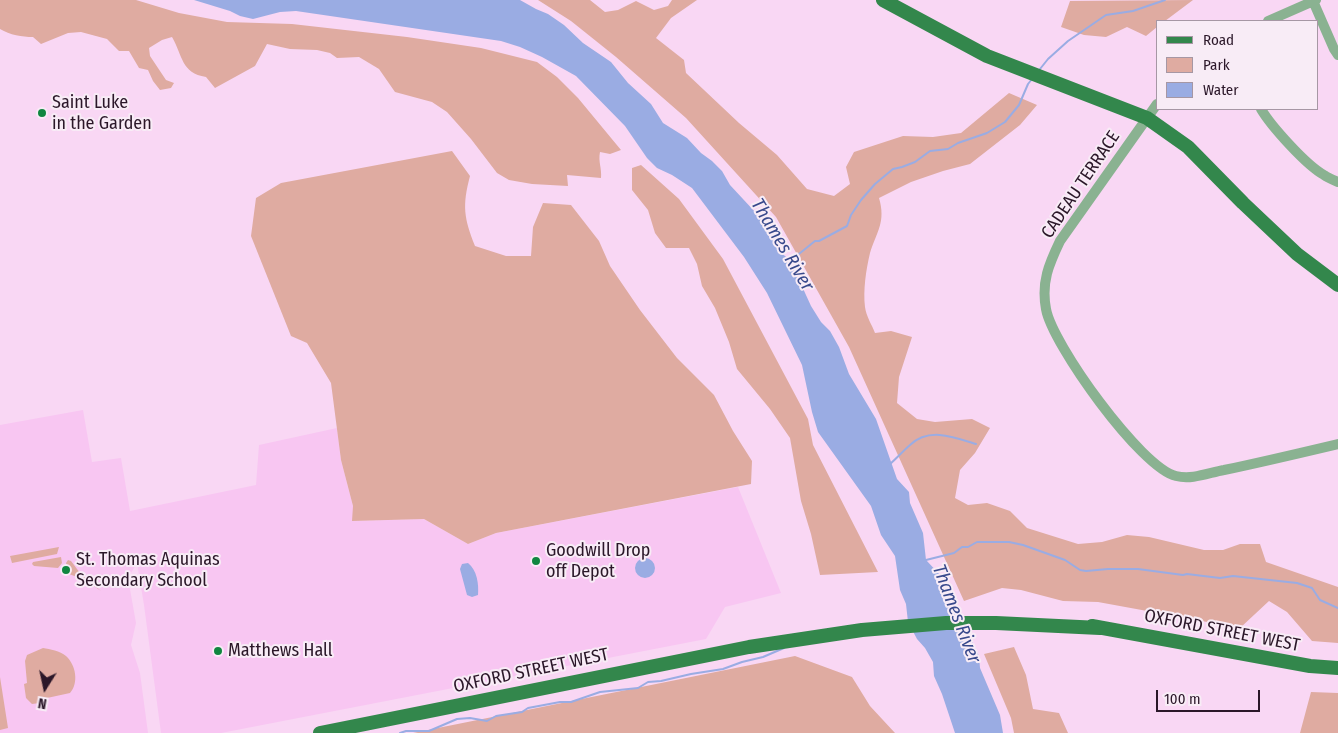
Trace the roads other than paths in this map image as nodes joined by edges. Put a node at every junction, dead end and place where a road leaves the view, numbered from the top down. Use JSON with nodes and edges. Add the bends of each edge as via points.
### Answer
{"nodes":[{"id":1,"x":883,"y":0,"type":"edge"},
{"id":2,"x":1314,"y":1,"type":"edge"},
{"id":3,"x":1270,"y":20,"type":"edge"},
{"id":4,"x":1338,"y":55,"type":"edge"},
{"id":5,"x":1156,"y":105,"type":"edge"},
{"id":6,"x":1262,"y":110,"type":"edge"},
{"id":7,"x":1147,"y":118,"type":"junction"},
{"id":8,"x":1338,"y":182,"type":"edge"},
{"id":9,"x":1338,"y":285,"type":"edge"},
{"id":10,"x":1338,"y":444,"type":"edge"},
{"id":11,"x":1338,"y":668,"type":"edge"},
{"id":12,"x":320,"y":733,"type":"edge"}],
"edges":[{"from":1,"to":7,"type":"main road","via":[[987,56]]},
{"from":2,"to":3,"type":"street"},
{"from":2,"to":4,"type":"street"},
{"from":5,"to":7,"type":"street","name":"CADEAU TERRACE"},
{"from":6,"to":8,"type":"street","via":[[1312,166]]},
{"from":7,"to":9,"type":"main road","via":[[1188,147],[1297,254]]},
{"from":7,"to":10,"type":"street","name":"CADEAU TERRACE","via":[[1060,241],[1052,258],[1045,277],[1044,296],[1052,329],[1100,406],[1151,460],[1173,476],[1187,478]]},
{"from":11,"to":12,"type":"main road","name":"OXFORD STREET WEST","via":[[1310,666],[1100,628],[1027,621],[924,624],[783,640]]}]}
